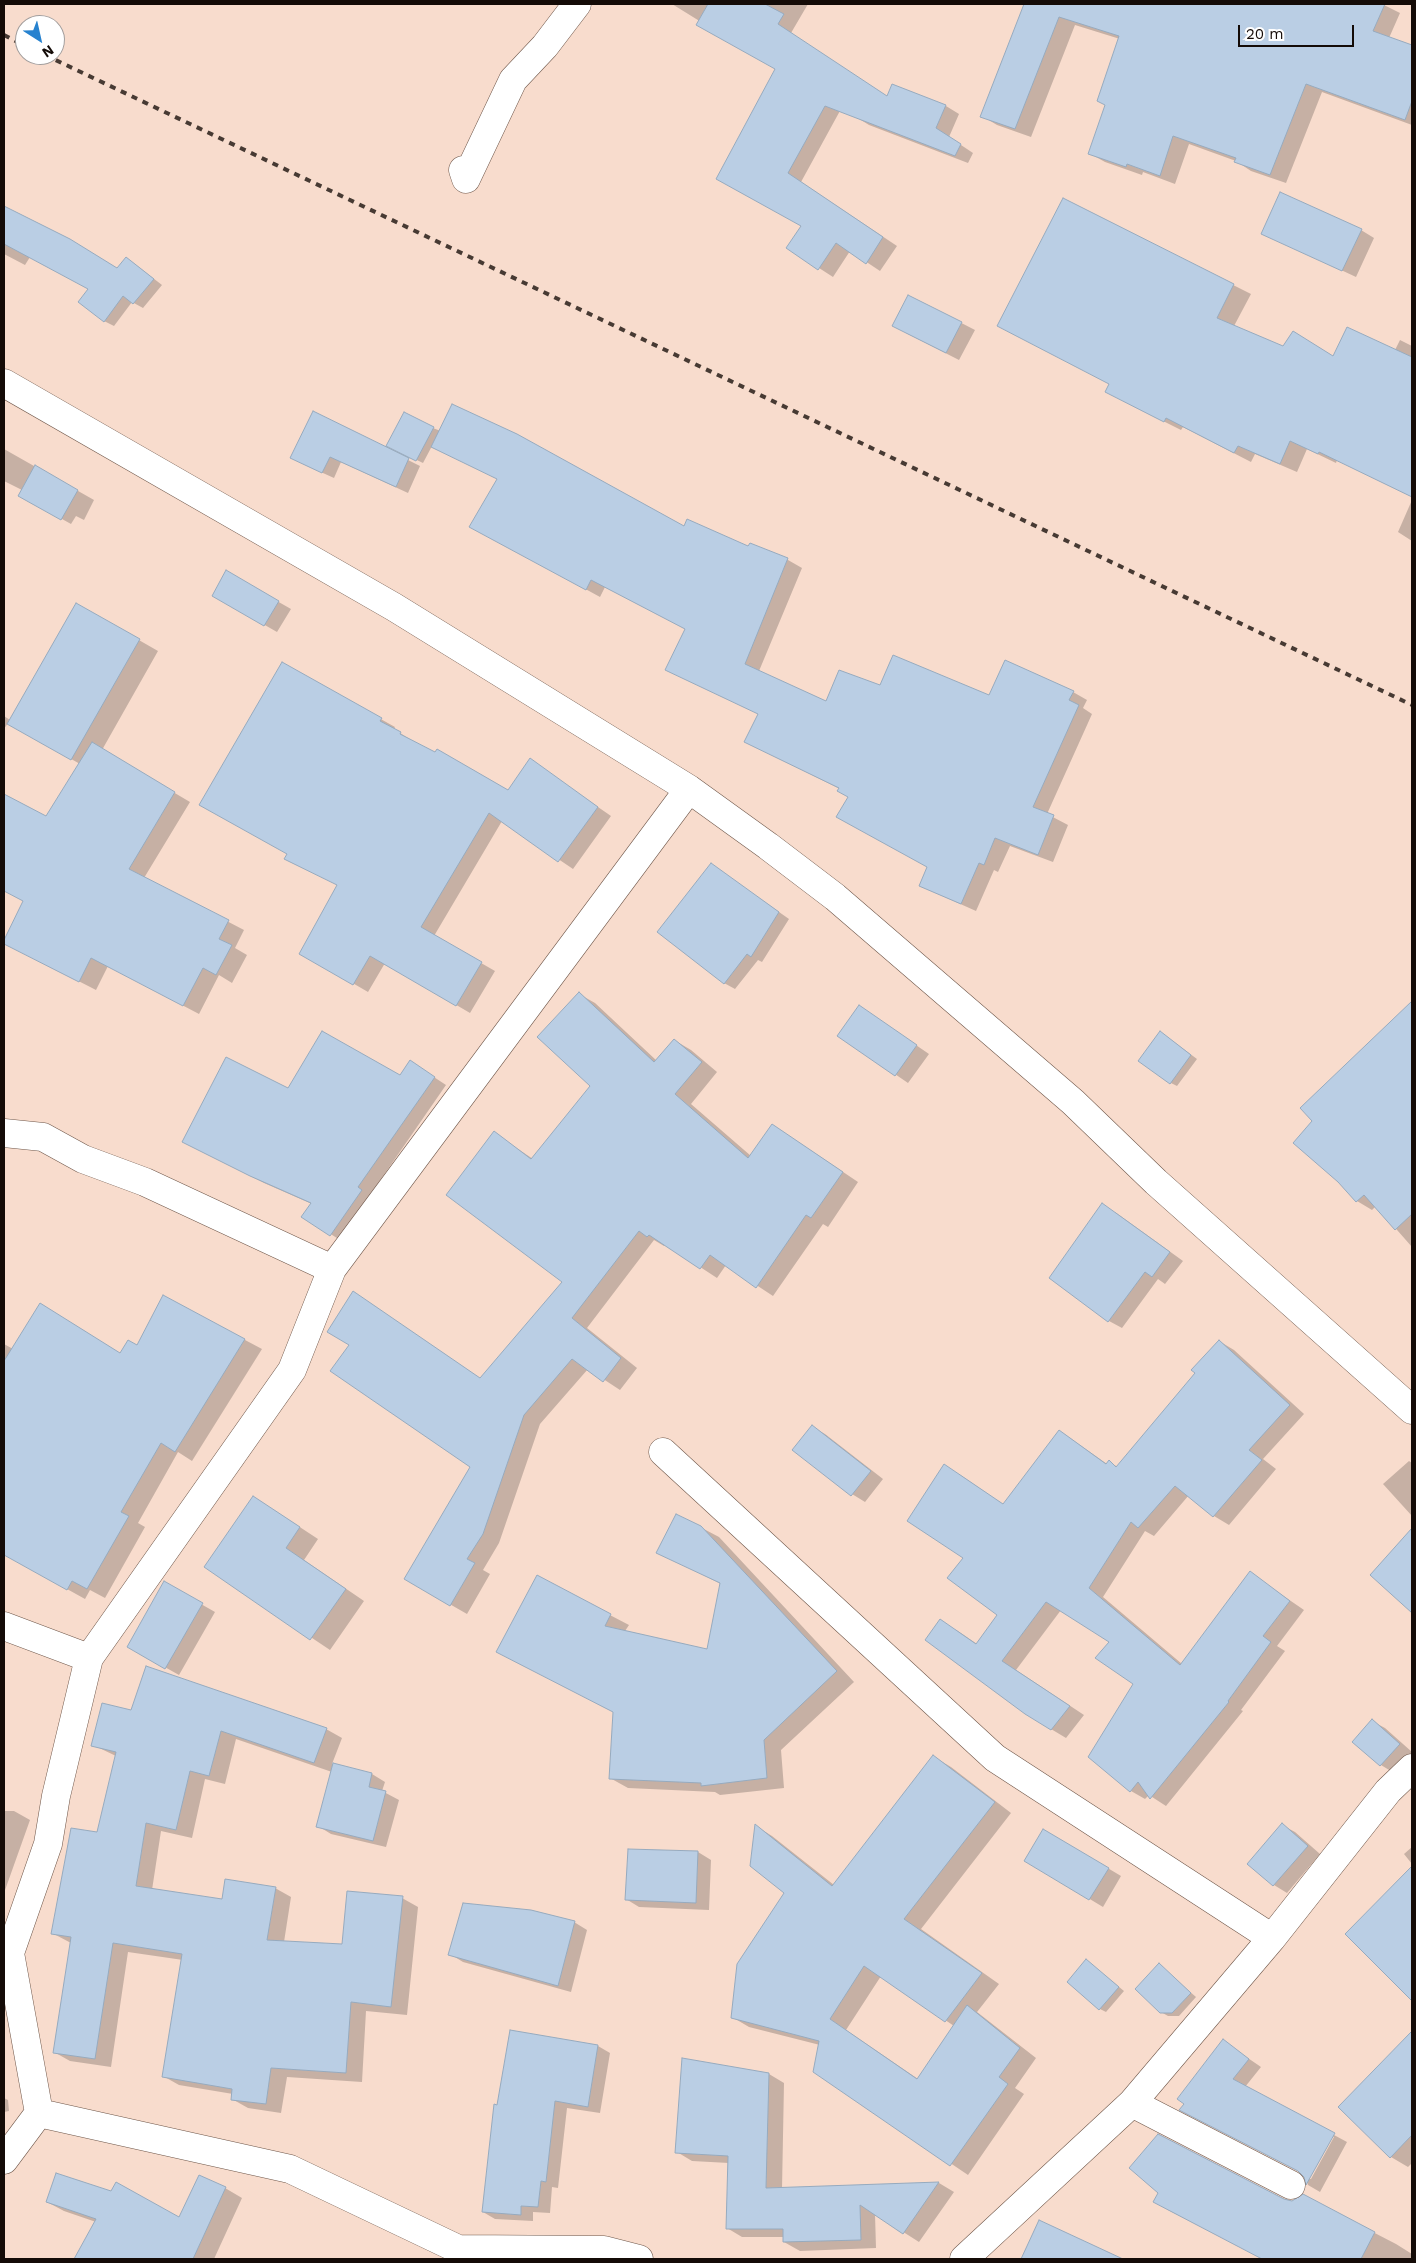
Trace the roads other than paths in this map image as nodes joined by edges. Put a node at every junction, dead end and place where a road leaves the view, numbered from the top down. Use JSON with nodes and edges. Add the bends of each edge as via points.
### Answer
{"nodes":[{"id":1,"x":577,"y":4,"type":"edge"},
{"id":2,"x":463,"y":170,"type":"dead end"},
{"id":3,"x":4,"y":383,"type":"edge"},
{"id":4,"x":689,"y":789,"type":"junction"},
{"id":5,"x":4,"y":1133,"type":"edge"},
{"id":6,"x":332,"y":1269,"type":"junction"},
{"id":7,"x":1412,"y":1410,"type":"edge"},
{"id":8,"x":663,"y":1452,"type":"dead end"},
{"id":9,"x":4,"y":1626,"type":"edge"},
{"id":10,"x":89,"y":1658,"type":"junction"},
{"id":11,"x":1412,"y":1768,"type":"edge"},
{"id":12,"x":1272,"y":1938,"type":"junction"},
{"id":13,"x":7,"y":1953,"type":"edge"},
{"id":14,"x":1132,"y":2103,"type":"junction"},
{"id":15,"x":39,"y":2112,"type":"junction"},
{"id":16,"x":4,"y":2160,"type":"edge"},
{"id":17,"x":1291,"y":2185,"type":"dead end"},
{"id":18,"x":457,"y":2254,"type":"edge"},
{"id":19,"x":639,"y":2259,"type":"edge"},
{"id":20,"x":964,"y":2259,"type":"edge"}],
"edges":[{"from":1,"to":2,"type":"street","via":[[545,46],[513,80],[466,180]]},
{"from":3,"to":4,"type":"street","via":[[394,607]]},
{"from":4,"to":6,"type":"street"},
{"from":4,"to":7,"type":"street","via":[[835,897],[926,975],[1073,1102],[1156,1182]]},
{"from":5,"to":6,"type":"street","via":[[43,1137],[83,1159],[145,1182]]},
{"from":6,"to":10,"type":"street","via":[[292,1370]]},
{"from":8,"to":12,"type":"street","via":[[995,1758]]},
{"from":9,"to":10,"type":"street"},
{"from":10,"to":13,"type":"street","via":[[56,1796],[48,1844]]},
{"from":11,"to":12,"type":"street","via":[[1388,1791]]},
{"from":12,"to":14,"type":"street"},
{"from":13,"to":15,"type":"street"},
{"from":14,"to":17,"type":"street"},
{"from":14,"to":20,"type":"street"},
{"from":15,"to":16,"type":"street"},
{"from":15,"to":18,"type":"street","via":[[290,2169]]},
{"from":18,"to":19,"type":"street","via":[[604,2250]]}]}
